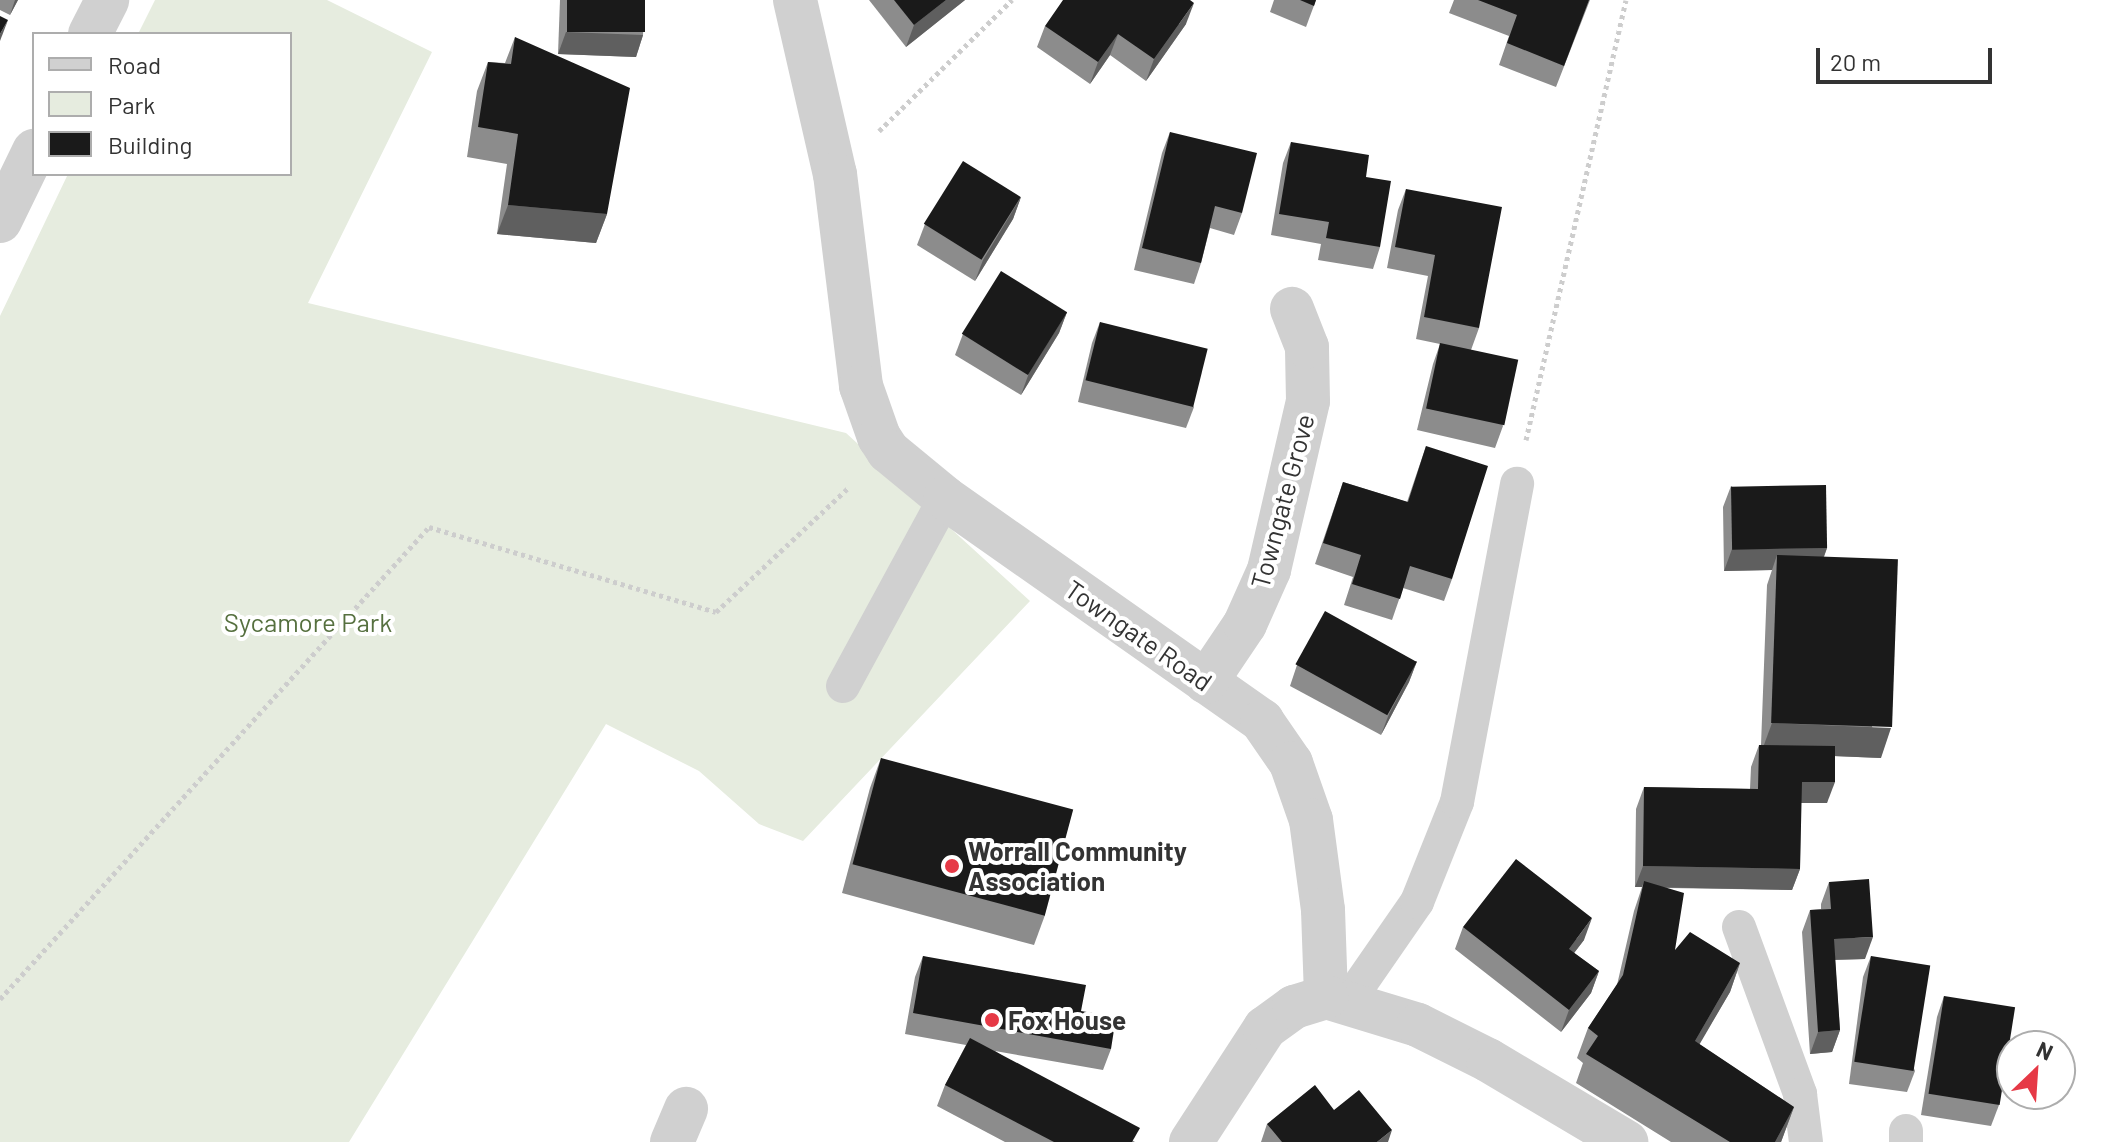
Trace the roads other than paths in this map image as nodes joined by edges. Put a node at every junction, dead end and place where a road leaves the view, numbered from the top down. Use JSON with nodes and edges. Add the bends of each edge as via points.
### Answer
{"nodes":[{"id":1,"x":107,"y":0,"type":"edge"},
{"id":2,"x":795,"y":0,"type":"edge"},
{"id":3,"x":91,"y":32,"type":"edge"},
{"id":4,"x":32,"y":155,"type":"edge"},
{"id":5,"x":0,"y":221,"type":"edge"},
{"id":6,"x":1292,"y":309,"type":"dead end"},
{"id":7,"x":1517,"y":484,"type":"road end"},
{"id":8,"x":945,"y":498,"type":"junction"},
{"id":9,"x":1206,"y":682,"type":"junction"},
{"id":10,"x":843,"y":686,"type":"dead end"},
{"id":11,"x":1739,"y":927,"type":"dead end"},
{"id":12,"x":1337,"y":1000,"type":"junction"},
{"id":13,"x":1191,"y":1142,"type":"edge"},
{"id":14,"x":1626,"y":1142,"type":"edge"},
{"id":15,"x":1806,"y":1142,"type":"edge"}],
"edges":[{"from":1,"to":3,"type":"street"},
{"from":2,"to":8,"type":"street","name":"Towngate Road","via":[[835,174],[861,386],[888,451]]},
{"from":4,"to":5,"type":"street"},
{"from":6,"to":9,"type":"street","name":"Towngate Grove","via":[[1307,347],[1308,401],[1273,555],[1245,624]]},
{"from":7,"to":12,"type":"lane","via":[[1453,814],[1417,902]]},
{"from":8,"to":9,"type":"street","name":"Towngate Road"},
{"from":8,"to":10,"type":"lane"},
{"from":9,"to":12,"type":"street","name":"Towngate Road","via":[[1262,721],[1291,763],[1311,820]]},
{"from":11,"to":15,"type":"lane","via":[[1800,1094]]},
{"from":12,"to":13,"type":"street","via":[[1294,1007],[1265,1028]]},
{"from":12,"to":14,"type":"street","via":[[1418,1025]]}]}
